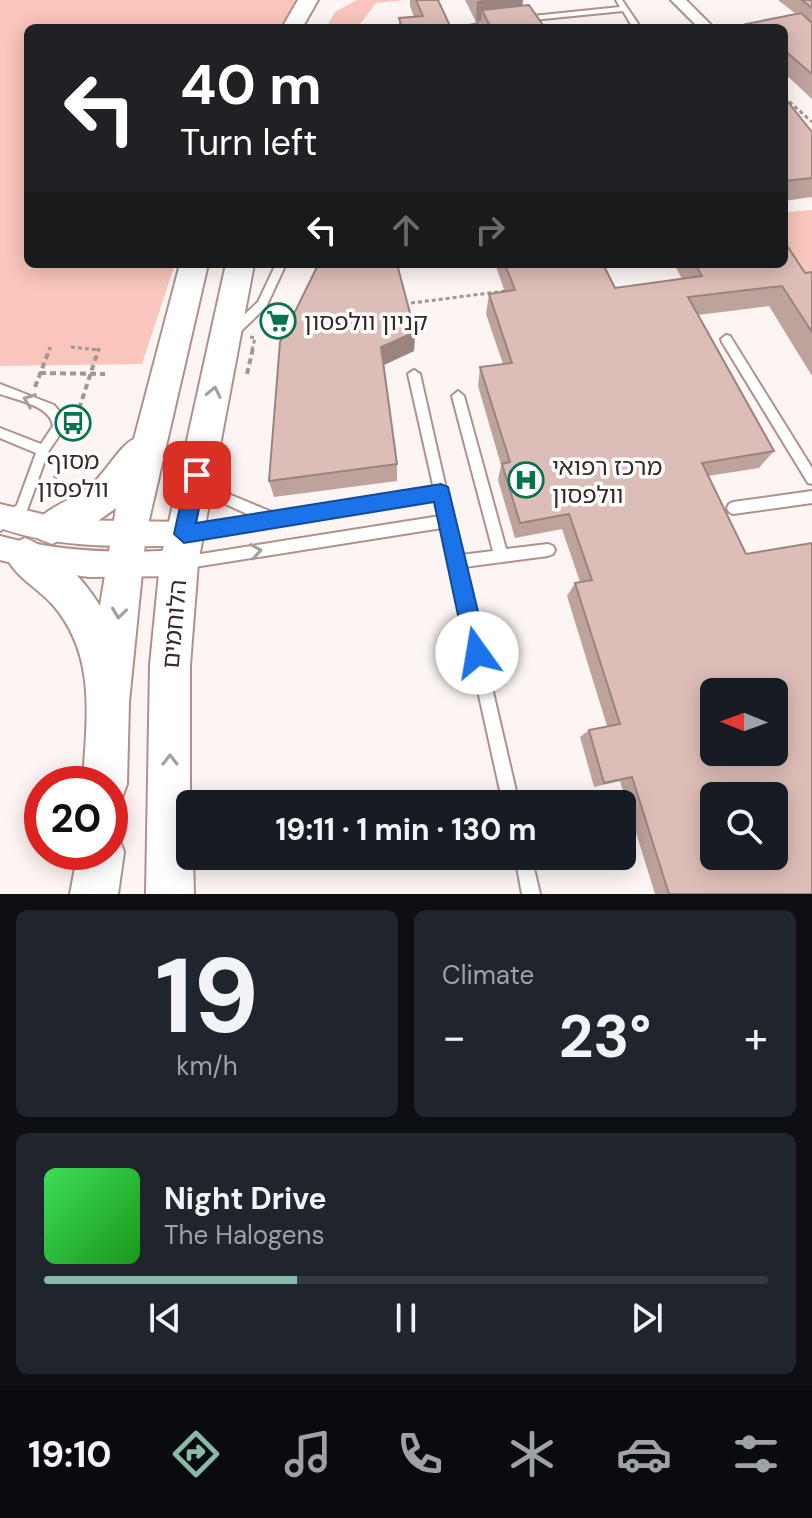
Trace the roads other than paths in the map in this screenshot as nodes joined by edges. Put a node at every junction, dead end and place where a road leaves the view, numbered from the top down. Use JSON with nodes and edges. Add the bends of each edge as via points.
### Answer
{"nodes":[{"id":1,"x":308,"y":0,"type":"edge"},
{"id":2,"x":327,"y":0,"type":"edge"},
{"id":3,"x":619,"y":0,"type":"edge"},
{"id":4,"x":678,"y":0,"type":"edge"},
{"id":5,"x":626,"y":9,"type":"junction"},
{"id":6,"x":294,"y":24,"type":"edge"},
{"id":7,"x":315,"y":24,"type":"edge"},
{"id":8,"x":498,"y":24,"type":"edge"},
{"id":9,"x":635,"y":24,"type":"edge"},
{"id":10,"x":703,"y":24,"type":"edge"},
{"id":11,"x":193,"y":268,"type":"edge"},
{"id":12,"x":240,"y":268,"type":"edge"},
{"id":13,"x":279,"y":268,"type":"edge"},
{"id":14,"x":240,"y":338,"type":"junction"},
{"id":15,"x":726,"y":339,"type":"dead end"},
{"id":16,"x":414,"y":374,"type":"dead end"},
{"id":17,"x":0,"y":389,"type":"edge"},
{"id":18,"x":458,"y":396,"type":"dead end"},
{"id":19,"x":151,"y":430,"type":"junction"},
{"id":20,"x":0,"y":433,"type":"edge"},
{"id":21,"x":43,"y":450,"type":"junction"},
{"id":22,"x":201,"y":454,"type":"junction"},
{"id":23,"x":812,"y":479,"type":"edge"},
{"id":24,"x":441,"y":493,"type":"junction"},
{"id":25,"x":812,"y":497,"type":"edge"},
{"id":26,"x":733,"y":508,"type":"dead end"},
{"id":27,"x":3,"y":520,"type":"edge"},
{"id":28,"x":274,"y":520,"type":"junction"},
{"id":29,"x":448,"y":521,"type":"junction"},
{"id":30,"x":29,"y":540,"type":"edge"},
{"id":31,"x":182,"y":549,"type":"junction"},
{"id":32,"x":126,"y":550,"type":"junction"},
{"id":33,"x":548,"y":550,"type":"dead end"},
{"id":34,"x":501,"y":557,"type":"junction"},
{"id":35,"x":457,"y":562,"type":"junction"},
{"id":36,"x":108,"y":702,"type":"junction"},
{"id":37,"x":106,"y":766,"type":"edge"},
{"id":38,"x":508,"y":790,"type":"edge"},
{"id":39,"x":98,"y":870,"type":"edge"},
{"id":40,"x":526,"y":870,"type":"edge"},
{"id":41,"x":94,"y":894,"type":"edge"},
{"id":42,"x":170,"y":894,"type":"edge"},
{"id":43,"x":531,"y":894,"type":"edge"}],
"edges":[{"from":1,"to":6,"type":"main road"},
{"from":2,"to":7,"type":"main road"},
{"from":3,"to":5,"type":"lane"},
{"from":4,"to":10,"type":"street"},
{"from":5,"to":8,"type":"lane"},
{"from":5,"to":9,"type":"lane"},
{"from":11,"to":19,"type":"main road"},
{"from":12,"to":14,"type":"main road","name":"הלוחמים"},
{"from":13,"to":14,"type":"lane"},
{"from":22,"to":14,"type":"main road","name":"הלוחמים","one_way":true},
{"from":15,"to":23,"type":"lane"},
{"from":16,"to":24,"type":"lane"},
{"from":21,"to":17,"type":"lane","one_way":true,"via":[[59,427],[58,417],[50,408]]},
{"from":18,"to":34,"type":"lane"},
{"from":19,"to":30,"type":"main road","via":[[115,489]]},
{"from":19,"to":32,"type":"main road"},
{"from":20,"to":21,"type":"lane"},
{"from":21,"to":27,"type":"lane","via":[[27,499]]},
{"from":22,"to":28,"type":"lane","via":[[215,488],[246,510]]},
{"from":22,"to":31,"type":"main road","name":"הלוחמים"},
{"from":24,"to":28,"type":"lane"},
{"from":24,"to":29,"type":"lane"},
{"from":25,"to":26,"type":"lane"},
{"from":27,"to":30,"type":"street"},
{"from":28,"to":31,"type":"lane"},
{"from":31,"to":29,"type":"lane","one_way":true},
{"from":29,"to":35,"type":"lane"},
{"from":30,"to":32,"type":"street"},
{"from":30,"to":32,"type":"street"},
{"from":30,"to":36,"type":"main road","via":[[82,610],[102,661]]},
{"from":31,"to":32,"type":"street"},
{"from":42,"to":31,"type":"main road","name":"הלוחמים","one_way":true,"via":[[170,665]]},
{"from":32,"to":36,"type":"main road","one_way":true},
{"from":33,"to":34,"type":"lane"},
{"from":34,"to":35,"type":"lane"},
{"from":35,"to":38,"type":"lane"},
{"from":36,"to":37,"type":"main road"},
{"from":39,"to":41,"type":"main road"},
{"from":40,"to":43,"type":"lane"}]}
